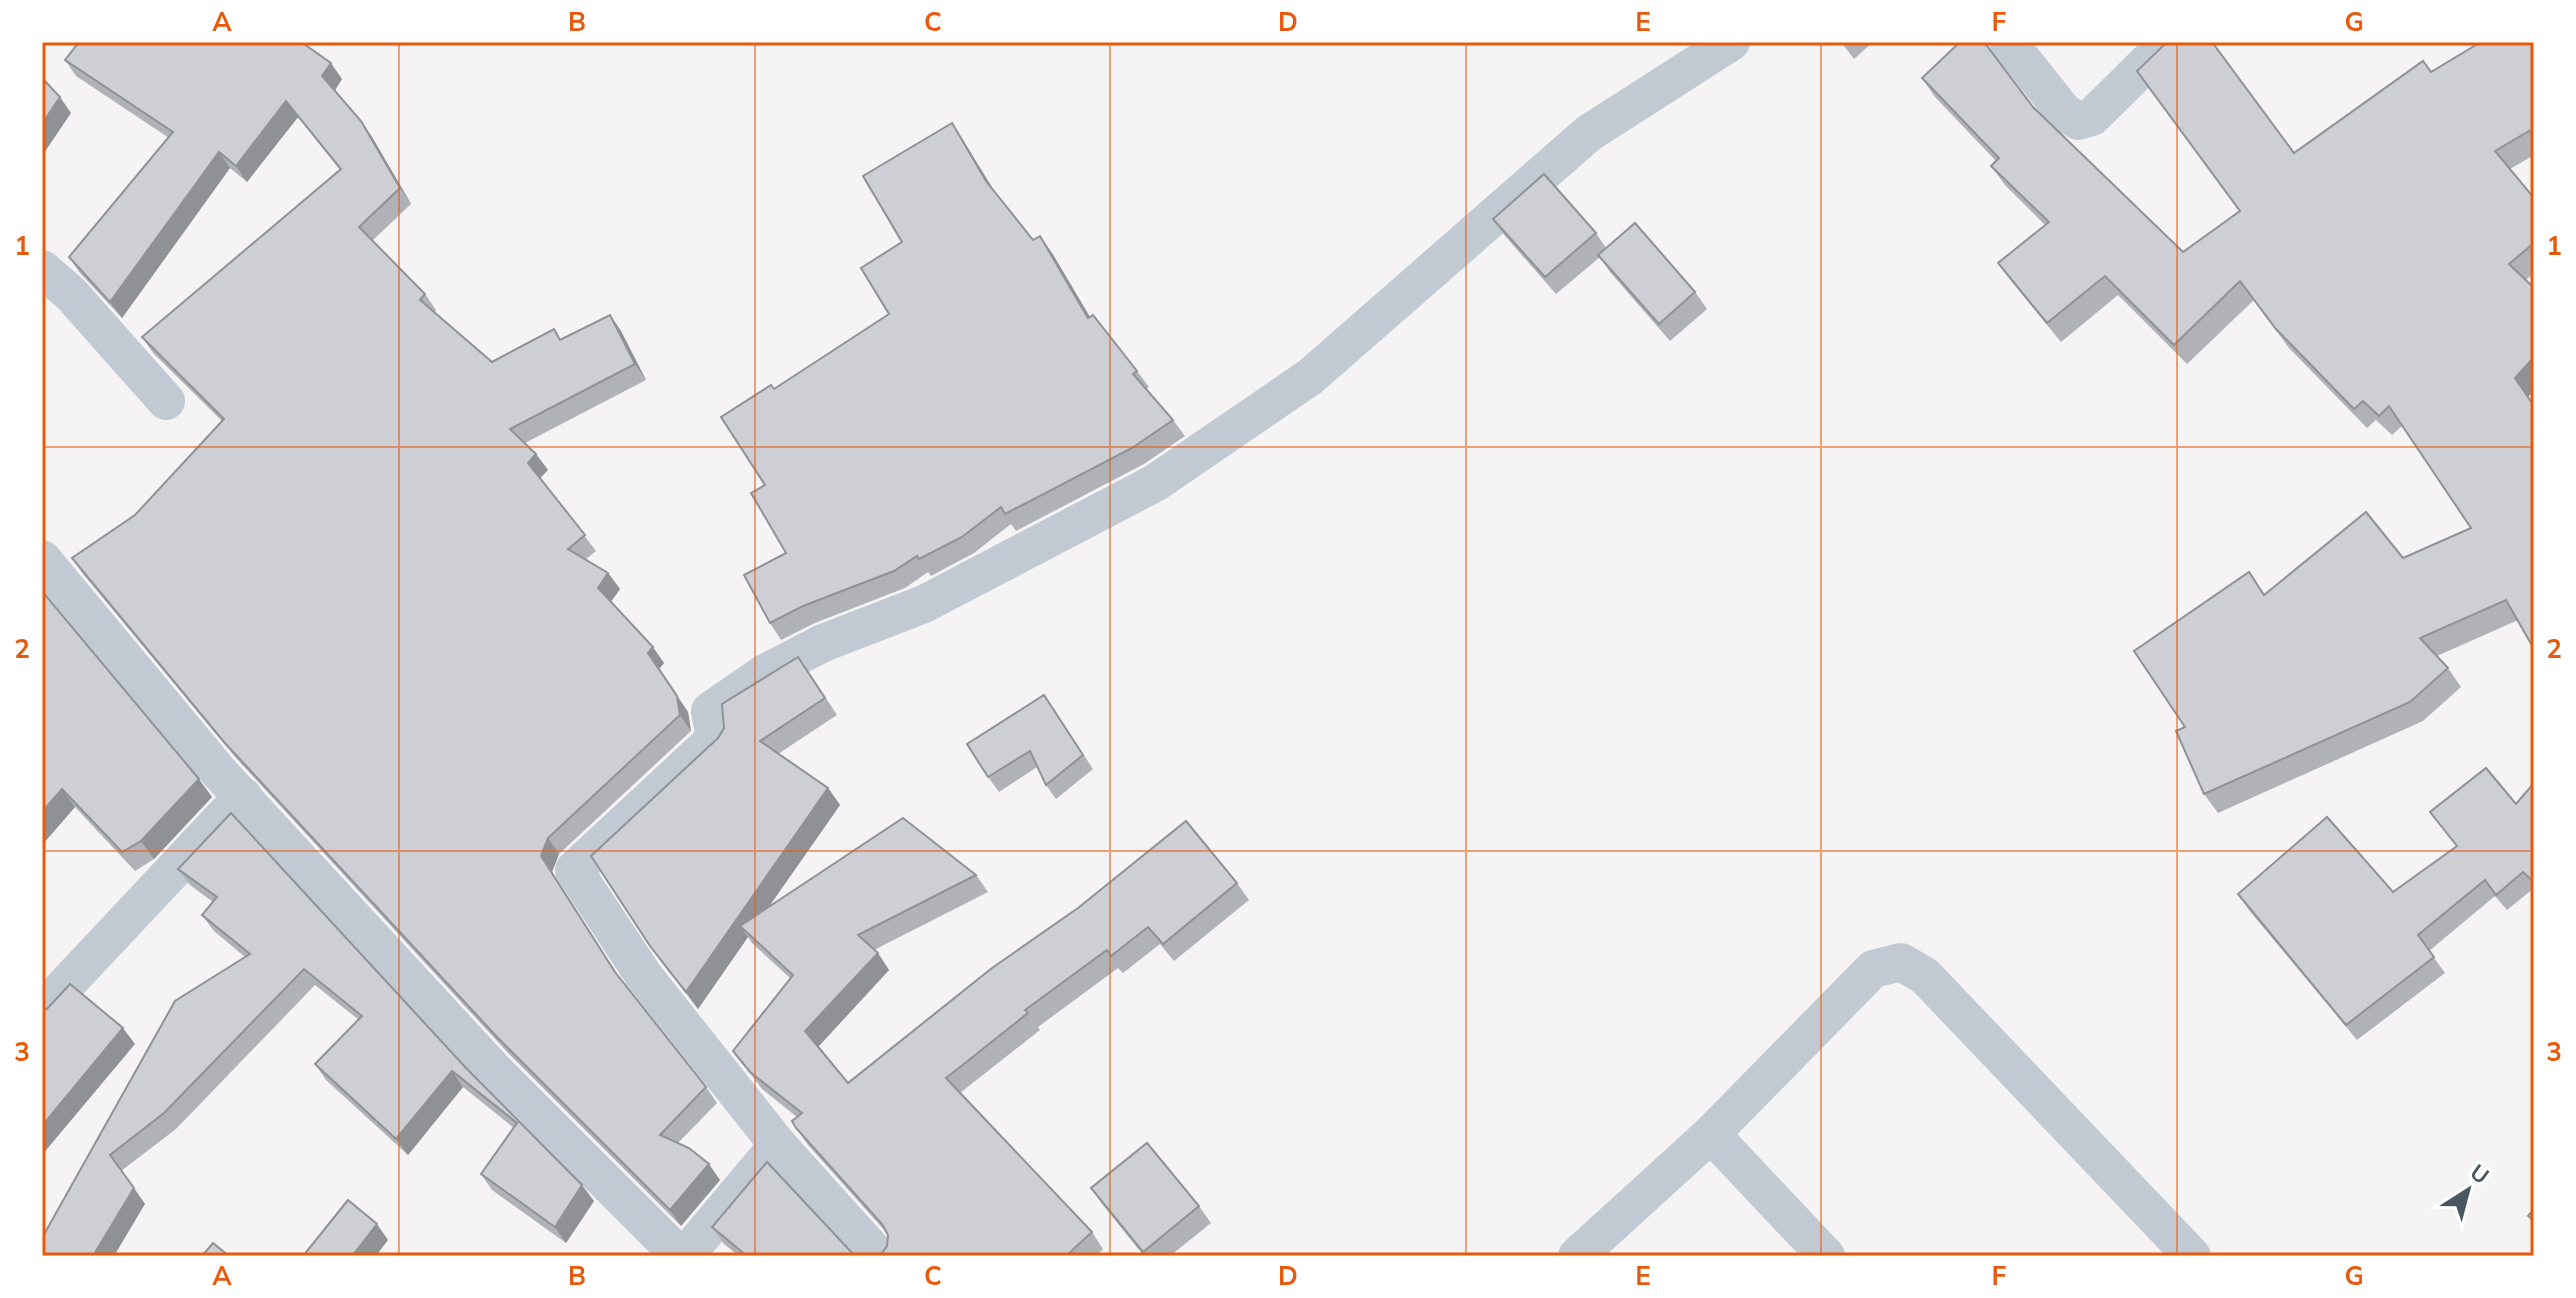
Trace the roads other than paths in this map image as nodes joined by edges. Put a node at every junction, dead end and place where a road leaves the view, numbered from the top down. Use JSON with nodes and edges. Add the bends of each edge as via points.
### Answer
{"nodes":[{"id":1,"x":1731,"y":42,"type":"edge"},
{"id":2,"x":2008,"y":42,"type":"edge"},
{"id":3,"x":2168,"y":42,"type":"edge"},
{"id":4,"x":42,"y":269,"type":"edge"},
{"id":5,"x":166,"y":401,"type":"dead end"},
{"id":6,"x":42,"y":559,"type":"edge"},
{"id":7,"x":243,"y":796,"type":"junction"},
{"id":8,"x":42,"y":1010,"type":"edge"},
{"id":9,"x":1711,"y":1134,"type":"junction"},
{"id":10,"x":778,"y":1145,"type":"junction"},
{"id":11,"x":682,"y":1256,"type":"edge"},
{"id":12,"x":878,"y":1256,"type":"edge"},
{"id":13,"x":1577,"y":1256,"type":"edge"},
{"id":14,"x":1826,"y":1256,"type":"edge"},
{"id":15,"x":2192,"y":1256,"type":"edge"}],
"edges":[{"from":1,"to":10,"type":"street","via":[[1589,133],[1310,377],[1155,483],[924,604],[823,643],[710,711],[715,739],[574,870],[644,976]]},
{"from":2,"to":3,"type":"street","via":[[2064,112],[2078,121],[2092,117]]},
{"from":4,"to":5,"type":"street","via":[[71,294]]},
{"from":6,"to":7,"type":"street"},
{"from":7,"to":8,"type":"street"},
{"from":7,"to":11,"type":"street","via":[[493,1069]]},
{"from":9,"to":13,"type":"street"},
{"from":9,"to":14,"type":"street"},
{"from":9,"to":15,"type":"street","via":[[1873,969],[1901,962],[1925,976]]},
{"from":10,"to":11,"type":"street"},
{"from":10,"to":12,"type":"street"}]}
